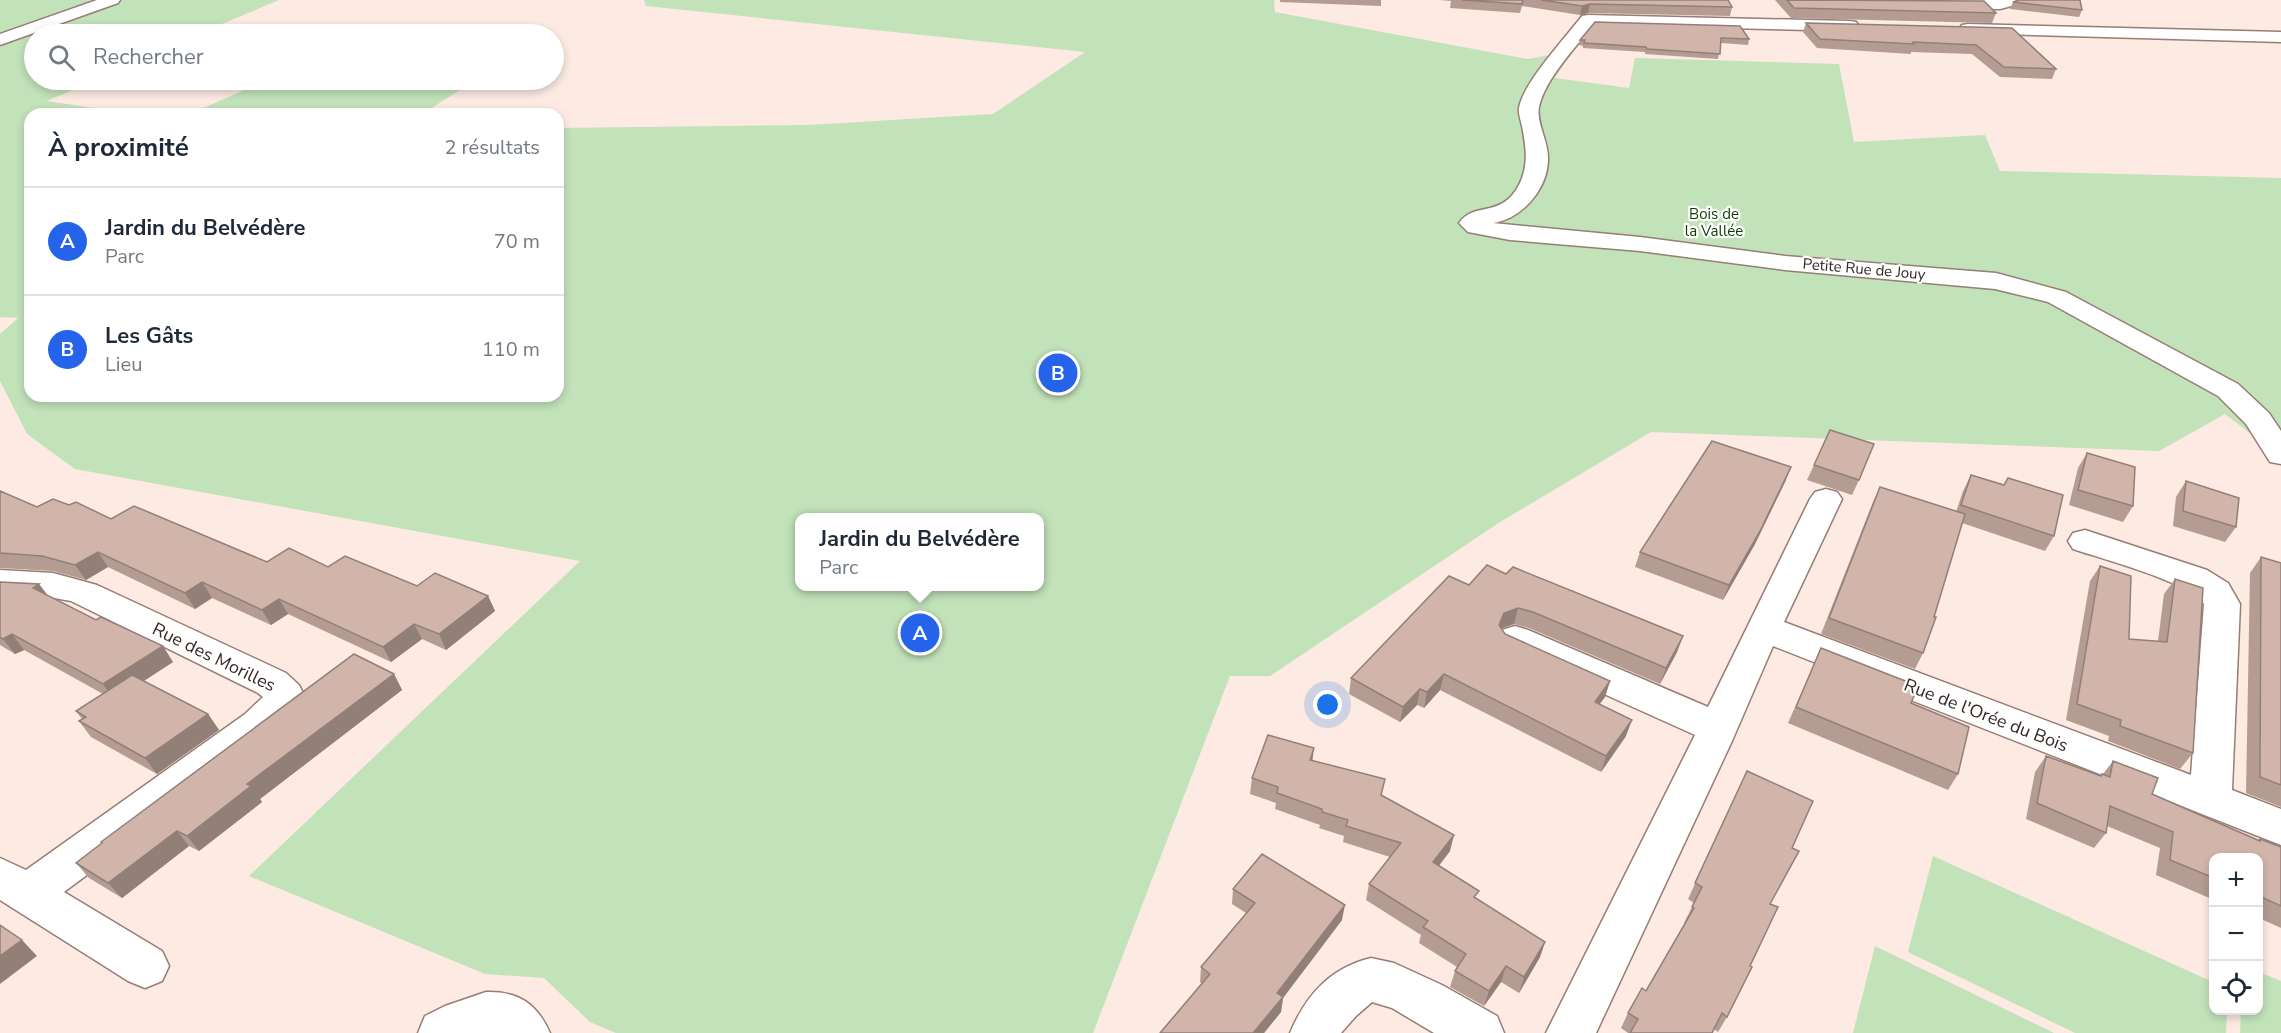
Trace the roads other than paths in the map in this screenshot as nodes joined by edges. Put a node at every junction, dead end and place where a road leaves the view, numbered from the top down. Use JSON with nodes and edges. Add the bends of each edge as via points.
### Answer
{"nodes":[{"id":1,"x":112,"y":0,"type":"edge"},
{"id":2,"x":2016,"y":0,"type":"edge"},
{"id":3,"x":1920,"y":5,"type":"edge"},
{"id":4,"x":1738,"y":7,"type":"dead end"},
{"id":5,"x":1622,"y":20,"type":"junction"},
{"id":6,"x":45,"y":24,"type":"edge"},
{"id":7,"x":1873,"y":26,"type":"edge"},
{"id":8,"x":1957,"y":28,"type":"edge"},
{"id":9,"x":24,"y":31,"type":"edge"},
{"id":10,"x":2281,"y":37,"type":"edge"},
{"id":11,"x":0,"y":40,"type":"edge"},
{"id":12,"x":2281,"y":455,"type":"edge"},
{"id":13,"x":1826,"y":499,"type":"dead end"},
{"id":14,"x":2085,"y":541,"type":"dead end"},
{"id":15,"x":0,"y":582,"type":"edge"},
{"id":16,"x":1763,"y":628,"type":"junction"},
{"id":17,"x":1515,"y":639,"type":"edge"},
{"id":18,"x":1718,"y":728,"type":"junction"},
{"id":19,"x":2210,"y":800,"type":"junction"},
{"id":20,"x":2281,"y":827,"type":"edge"},
{"id":21,"x":12,"y":892,"type":"edge"},
{"id":22,"x":145,"y":966,"type":"dead end"},
{"id":23,"x":442,"y":1033,"type":"edge"},
{"id":24,"x":525,"y":1033,"type":"edge"},
{"id":25,"x":1315,"y":1033,"type":"edge"},
{"id":26,"x":1479,"y":1033,"type":"edge"},
{"id":27,"x":1571,"y":1033,"type":"edge"}],
"edges":[{"from":1,"to":6,"type":"street"},
{"from":2,"to":3,"type":"street","via":[[2000,4]]},
{"from":4,"to":5,"type":"street","via":[[1633,5]]},
{"from":5,"to":7,"type":"street"},
{"from":5,"to":12,"type":"street","name":"Petite Rue de Jouy","via":[[1588,21],[1541,81],[1529,108],[1538,158],[1530,185],[1516,205],[1500,215],[1478,218],[1471,223],[1476,227],[1996,281],[2056,297],[2228,390],[2258,419]]},
{"from":8,"to":10,"type":"street"},
{"from":9,"to":11,"type":"street"},
{"from":13,"to":16,"type":"street"},
{"from":14,"to":19,"type":"street","via":[[2196,578],[2215,591],[2222,604]]},
{"from":15,"to":21,"type":"street","name":"Rue des Morilles","via":[[45,584],[84,593],[272,683],[285,695],[260,725]]},
{"from":16,"to":18,"type":"street"},
{"from":16,"to":19,"type":"street","name":"Rue de l'Orée du Bois"},
{"from":17,"to":18,"type":"street"},
{"from":18,"to":27,"type":"street"},
{"from":19,"to":20,"type":"street","name":"Rue de l'Orée du Bois"},
{"from":21,"to":22,"type":"street","name":"Rue des Morilles"},
{"from":23,"to":24,"type":"street","via":[[469,1019],[498,1015],[521,1026]]},
{"from":25,"to":26,"type":"street","via":[[1336,1002],[1356,985],[1372,980],[1391,983]]}]}
